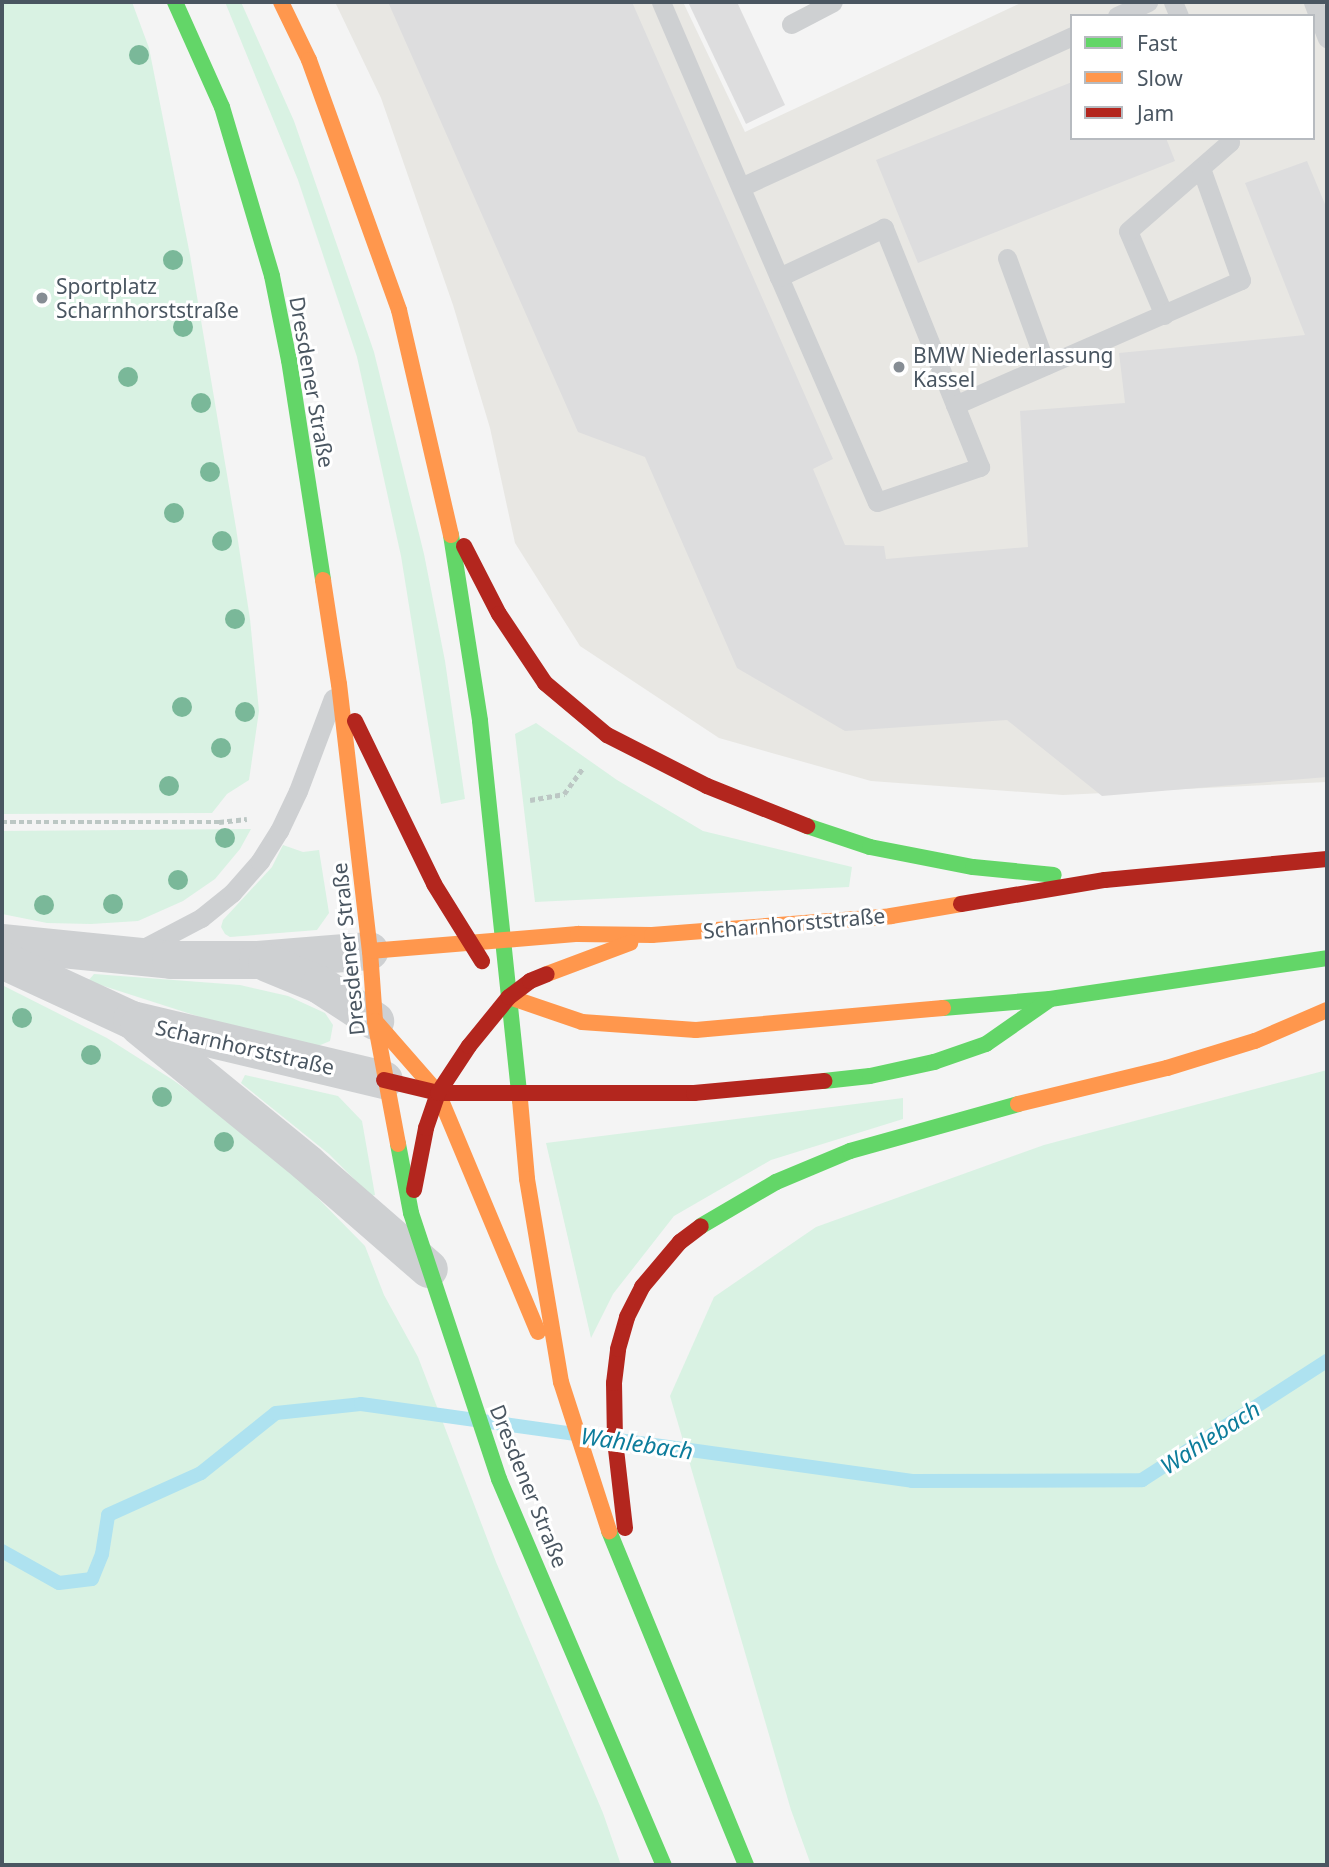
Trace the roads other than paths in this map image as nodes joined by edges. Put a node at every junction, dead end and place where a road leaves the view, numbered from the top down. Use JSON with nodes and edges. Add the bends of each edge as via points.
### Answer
{"nodes":[{"id":1,"x":175,"y":2,"type":"edge"},
{"id":2,"x":281,"y":2,"type":"edge"},
{"id":3,"x":661,"y":2,"type":"edge"},
{"id":4,"x":832,"y":2,"type":"edge"},
{"id":5,"x":1148,"y":2,"type":"edge"},
{"id":6,"x":1313,"y":2,"type":"edge"},
{"id":7,"x":1121,"y":14,"type":"edge"},
{"id":8,"x":791,"y":24,"type":"dead end"},
{"id":9,"x":1070,"y":37,"type":"edge"},
{"id":10,"x":1327,"y":38,"type":"edge"},
{"id":11,"x":1229,"y":140,"type":"edge"},
{"id":12,"x":1201,"y":168,"type":"junction"},
{"id":13,"x":741,"y":187,"type":"junction"},
{"id":14,"x":1007,"y":258,"type":"dead end"},
{"id":15,"x":779,"y":277,"type":"junction"},
{"id":16,"x":1164,"y":315,"type":"junction"},
{"id":17,"x":1046,"y":365,"type":"junction"},
{"id":18,"x":955,"y":405,"type":"junction"},
{"id":19,"x":447,"y":512,"type":"junction"},
{"id":20,"x":339,"y":684,"type":"junction"},
{"id":21,"x":1327,"y":859,"type":"edge"},
{"id":22,"x":1105,"y":880,"type":"junction"},
{"id":23,"x":652,"y":934,"type":"junction"},
{"id":24,"x":505,"y":939,"type":"junction"},
{"id":25,"x":468,"y":942,"type":"junction"},
{"id":26,"x":2,"y":943,"type":"edge"},
{"id":27,"x":370,"y":951,"type":"junction"},
{"id":28,"x":124,"y":956,"type":"junction"},
{"id":29,"x":1327,"y":958,"type":"edge"},
{"id":30,"x":2,"y":960,"type":"edge"},
{"id":31,"x":258,"y":960,"type":"junction"},
{"id":32,"x":509,"y":996,"type":"junction"},
{"id":33,"x":1050,"y":999,"type":"junction"},
{"id":34,"x":1327,"y":1010,"type":"edge"},
{"id":35,"x":132,"y":1020,"type":"junction"},
{"id":36,"x":375,"y":1021,"type":"junction"},
{"id":37,"x":384,"y":1080,"type":"junction"},
{"id":38,"x":438,"y":1093,"type":"junction"},
{"id":39,"x":517,"y":1093,"type":"junction"},
{"id":40,"x":411,"y":1213,"type":"junction"},
{"id":41,"x":429,"y":1269,"type":"junction"},
{"id":42,"x":561,"y":1382,"type":"junction"},
{"id":43,"x":638,"y":1602,"type":"junction"},
{"id":44,"x":664,"y":1865,"type":"edge"},
{"id":45,"x":746,"y":1865,"type":"edge"}],
"edges":[{"from":1,"to":20,"type":"main road","name":"Dresdener Straße","via":[[222,107],[272,276]]},
{"from":2,"to":19,"type":"main road","via":[[309,60],[399,310]]},
{"from":3,"to":13,"type":"lane"},
{"from":4,"to":8,"type":"lane"},
{"from":5,"to":7,"type":"lane"},
{"from":6,"to":10,"type":"lane"},
{"from":9,"to":13,"type":"lane"},
{"from":11,"to":12,"type":"lane"},
{"from":12,"to":16,"type":"lane","via":[[1128,231]]},
{"from":12,"to":16,"type":"lane","via":[[1241,280]]},
{"from":13,"to":15,"type":"lane"},
{"from":14,"to":17,"type":"lane"},
{"from":15,"to":18,"type":"lane","via":[[884,228]]},
{"from":15,"to":18,"type":"lane","via":[[877,502],[981,467]]},
{"from":16,"to":17,"type":"lane"},
{"from":17,"to":18,"type":"lane"},
{"from":19,"to":22,"type":"main road","via":[[499,614],[545,683],[607,735],[707,786],[870,847],[973,867]]},
{"from":19,"to":24,"type":"main road","via":[[480,720]]},
{"from":20,"to":25,"type":"main road","via":[[402,821]]},
{"from":20,"to":27,"type":"main road","name":"Dresdener Straße"},
{"from":20,"to":28,"type":"lane","via":[[298,791],[260,861],[232,893],[201,918]]},
{"from":21,"to":22,"type":"main road","name":"Scharnhorststraße"},
{"from":22,"to":23,"type":"main road","name":"Scharnhorststraße","via":[[891,916]]},
{"from":23,"to":24,"type":"main road","name":"Scharnhorststraße"},
{"from":23,"to":32,"type":"main road","via":[[530,981]]},
{"from":24,"to":25,"type":"main road","name":"Scharnhorststraße"},
{"from":24,"to":32,"type":"main road"},
{"from":25,"to":27,"type":"main road","name":"Scharnhorststraße"},
{"from":25,"to":32,"type":"main road"},
{"from":26,"to":28,"type":"street","name":"Scharnhorststraße"},
{"from":27,"to":31,"type":"street","name":"Scharnhorststraße"},
{"from":27,"to":36,"type":"main road","name":"Dresdener Straße"},
{"from":28,"to":31,"type":"street","name":"Scharnhorststraße"},
{"from":29,"to":33,"type":"main road","name":"Scharnhorststraße"},
{"from":30,"to":35,"type":"street","name":"Scharnhorststraße"},
{"from":31,"to":36,"type":"street","name":"Scharnhorststraße","via":[[320,985]]},
{"from":32,"to":33,"type":"main road","name":"Scharnhorststraße","via":[[582,1022],[696,1030]]},
{"from":32,"to":38,"type":"main road"},
{"from":32,"to":39,"type":"main road"},
{"from":33,"to":39,"type":"main road","name":"Scharnhorststraße","via":[[986,1044],[934,1062],[870,1076],[694,1093]]},
{"from":34,"to":43,"type":"main road","via":[[1255,1041],[1167,1068],[1072,1089],[850,1151],[776,1182],[680,1241],[642,1287],[627,1317],[614,1383],[620,1496]]},
{"from":35,"to":37,"type":"street","name":"Scharnhorststraße"},
{"from":35,"to":41,"type":"street","name":"Scharnhorststraße"},
{"from":36,"to":37,"type":"main road","name":"Dresdener Straße"},
{"from":36,"to":38,"type":"main road"},
{"from":37,"to":38,"type":"main road","name":"Scharnhorststraße"},
{"from":37,"to":40,"type":"main road","name":"Dresdener Straße"},
{"from":38,"to":39,"type":"main road","name":"Scharnhorststraße"},
{"from":38,"to":40,"type":"main road","via":[[417,1166]]},
{"from":38,"to":42,"type":"main road"},
{"from":39,"to":42,"type":"main road"},
{"from":40,"to":41,"type":"main road","name":"Dresdener Straße"},
{"from":41,"to":44,"type":"main road","name":"Dresdener Straße","via":[[499,1479]]},
{"from":42,"to":43,"type":"main road","via":[[603,1515]]},
{"from":43,"to":45,"type":"main road"}]}
